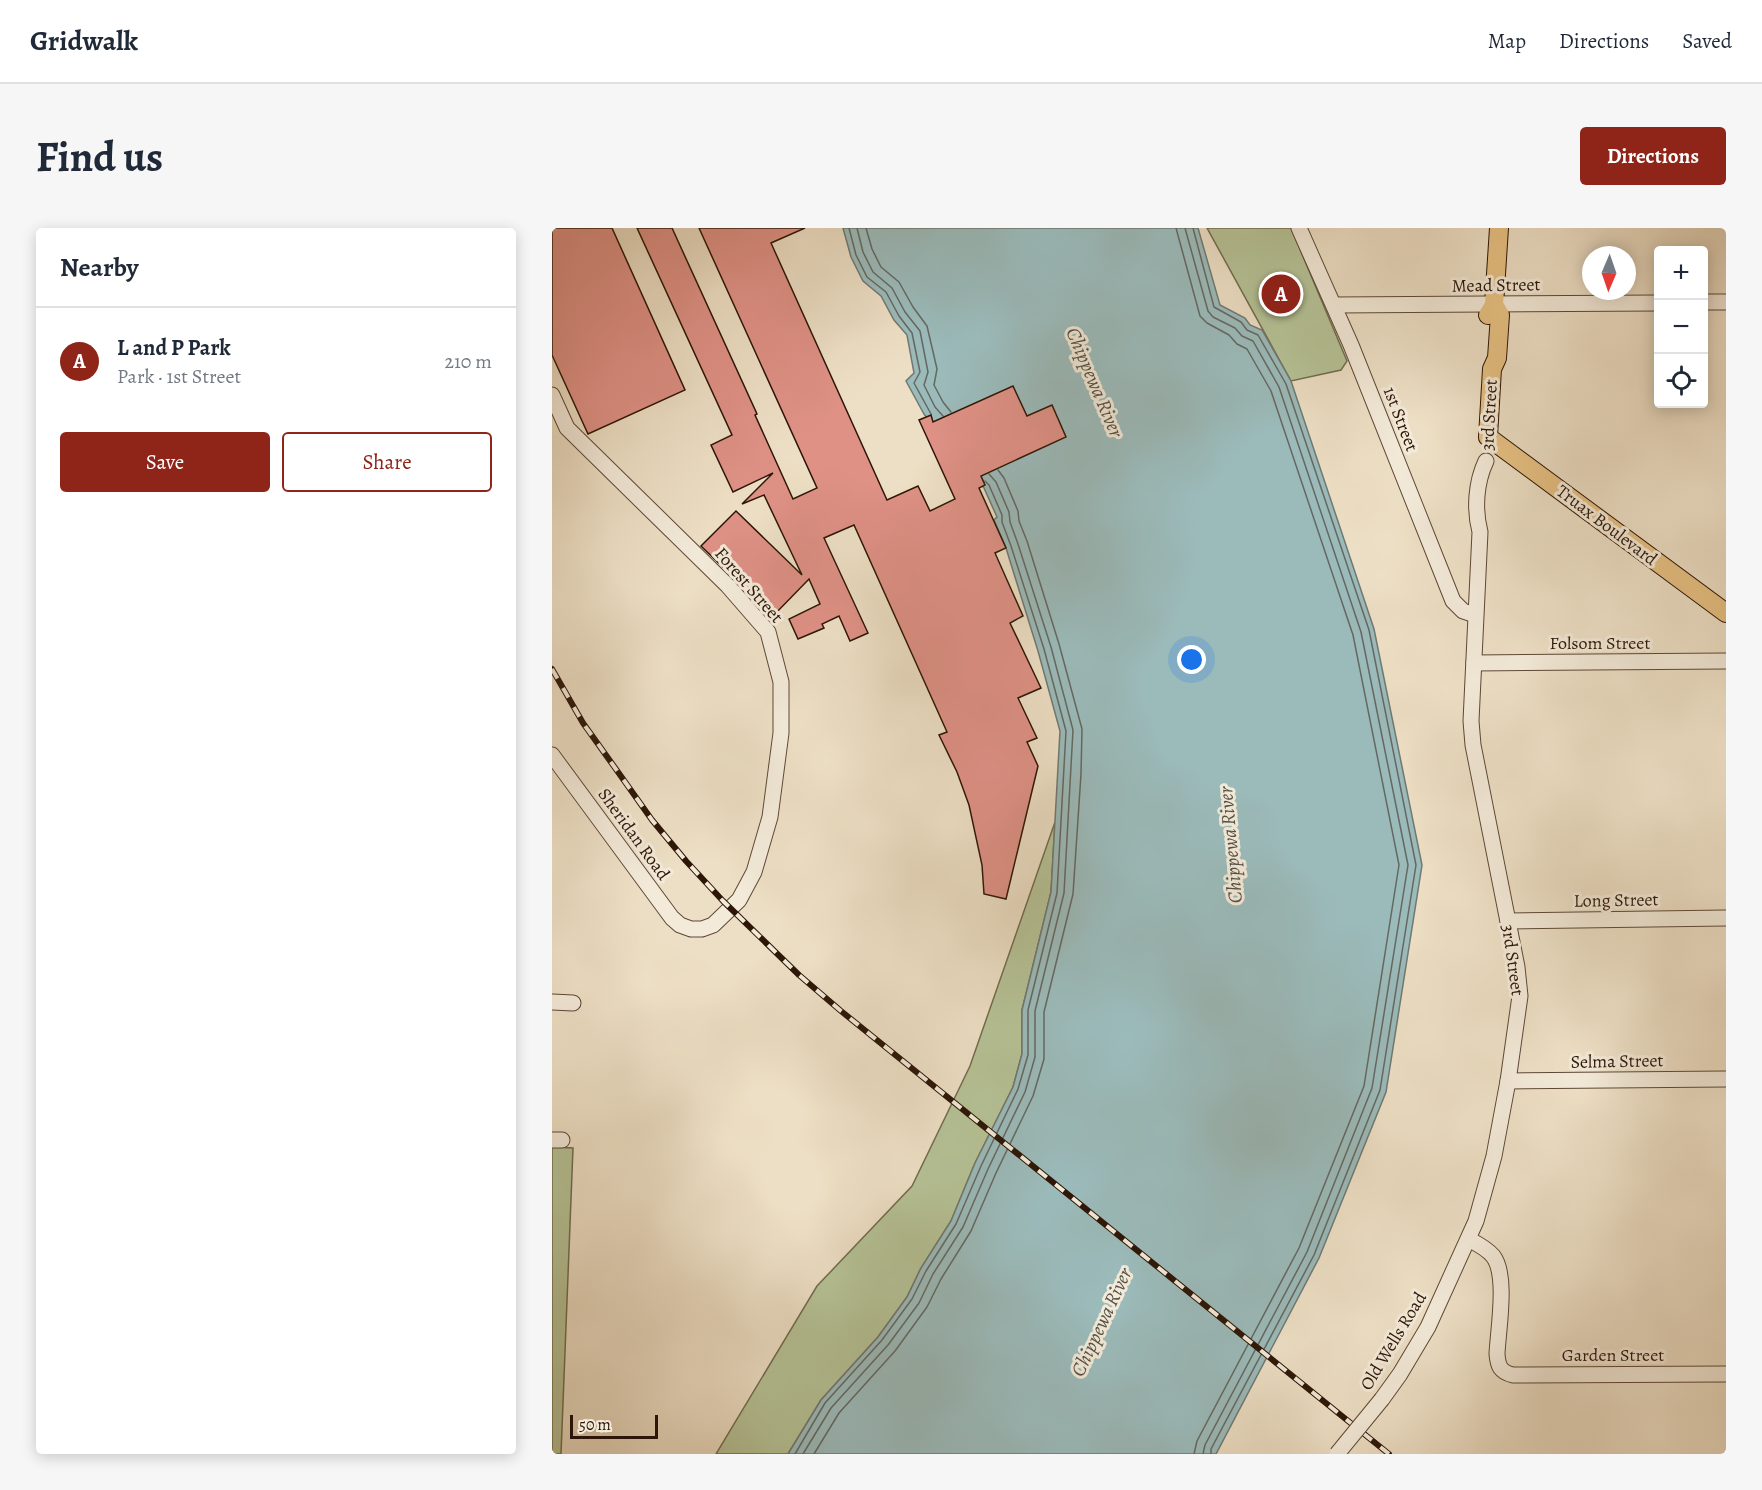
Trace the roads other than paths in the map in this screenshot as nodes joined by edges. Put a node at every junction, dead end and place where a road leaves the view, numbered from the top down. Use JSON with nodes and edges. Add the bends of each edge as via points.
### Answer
{"nodes":[{"id":1,"x":1299,"y":228,"type":"edge"},
{"id":2,"x":1499,"y":228,"type":"edge"},
{"id":3,"x":1708,"y":302,"type":"edge"},
{"id":4,"x":1726,"y":302,"type":"edge"},
{"id":5,"x":1654,"y":303,"type":"edge"},
{"id":6,"x":1334,"y":305,"type":"junction"},
{"id":7,"x":1494,"y":305,"type":"junction"},
{"id":8,"x":552,"y":395,"type":"edge"},
{"id":9,"x":1488,"y":437,"type":"junction"},
{"id":10,"x":1726,"y":613,"type":"edge"},
{"id":11,"x":1475,"y":615,"type":"junction"},
{"id":12,"x":1726,"y":661,"type":"edge"},
{"id":13,"x":1474,"y":663,"type":"junction"},
{"id":14,"x":552,"y":755,"type":"edge"},
{"id":15,"x":1726,"y":918,"type":"edge"},
{"id":16,"x":1508,"y":921,"type":"junction"},
{"id":17,"x":691,"y":929,"type":"joint"},
{"id":18,"x":552,"y":1002,"type":"edge"},
{"id":19,"x":573,"y":1003,"type":"dead end"},
{"id":20,"x":1726,"y":1079,"type":"edge"},
{"id":21,"x":1508,"y":1081,"type":"junction"},
{"id":22,"x":1470,"y":1240,"type":"junction"},
{"id":23,"x":1726,"y":1374,"type":"edge"},
{"id":24,"x":1337,"y":1454,"type":"edge"}],
"edges":[{"from":1,"to":6,"type":"street","name":"1st Street"},
{"from":2,"to":7,"type":"main road","name":"3rd Street"},
{"from":3,"to":4,"type":"street"},
{"from":5,"to":7,"type":"street","name":"Mead Street"},
{"from":6,"to":7,"type":"street","name":"Mead Street"},
{"from":6,"to":11,"type":"street","name":"1st Street","via":[[1453,601],[1463,611]]},
{"from":7,"to":9,"type":"main road","name":"3rd Street","via":[[1500,315]]},
{"from":8,"to":17,"type":"street","name":"Forest Street","via":[[567,428],[728,586],[768,632],[781,682],[781,733],[770,817],[754,872],[739,900],[713,926]]},
{"from":9,"to":10,"type":"main road","name":"Truax Boulevard"},
{"from":9,"to":11,"type":"street","name":"3rd Street","via":[[1486,461],[1479,475]]},
{"from":11,"to":13,"type":"street","name":"3rd Street"},
{"from":12,"to":13,"type":"street","name":"Folsom Street"},
{"from":13,"to":16,"type":"street","name":"3rd Street","via":[[1473,745]]},
{"from":14,"to":17,"type":"street","name":"Sheridan Road","via":[[672,918]]},
{"from":15,"to":16,"type":"street","name":"Long Street"},
{"from":16,"to":21,"type":"street","name":"3rd Street","via":[[1520,983]]},
{"from":18,"to":19,"type":"street"},
{"from":20,"to":21,"type":"street","name":"Selma Street"},
{"from":21,"to":22,"type":"street","name":"3rd Street","via":[[1484,1198]]},
{"from":22,"to":23,"type":"street","name":"Garden Street","via":[[1498,1265],[1497,1365],[1501,1370],[1513,1375]]},
{"from":22,"to":24,"type":"street","name":"Old Wells Road","bridge":true,"via":[[1428,1327],[1400,1374]]}]}
